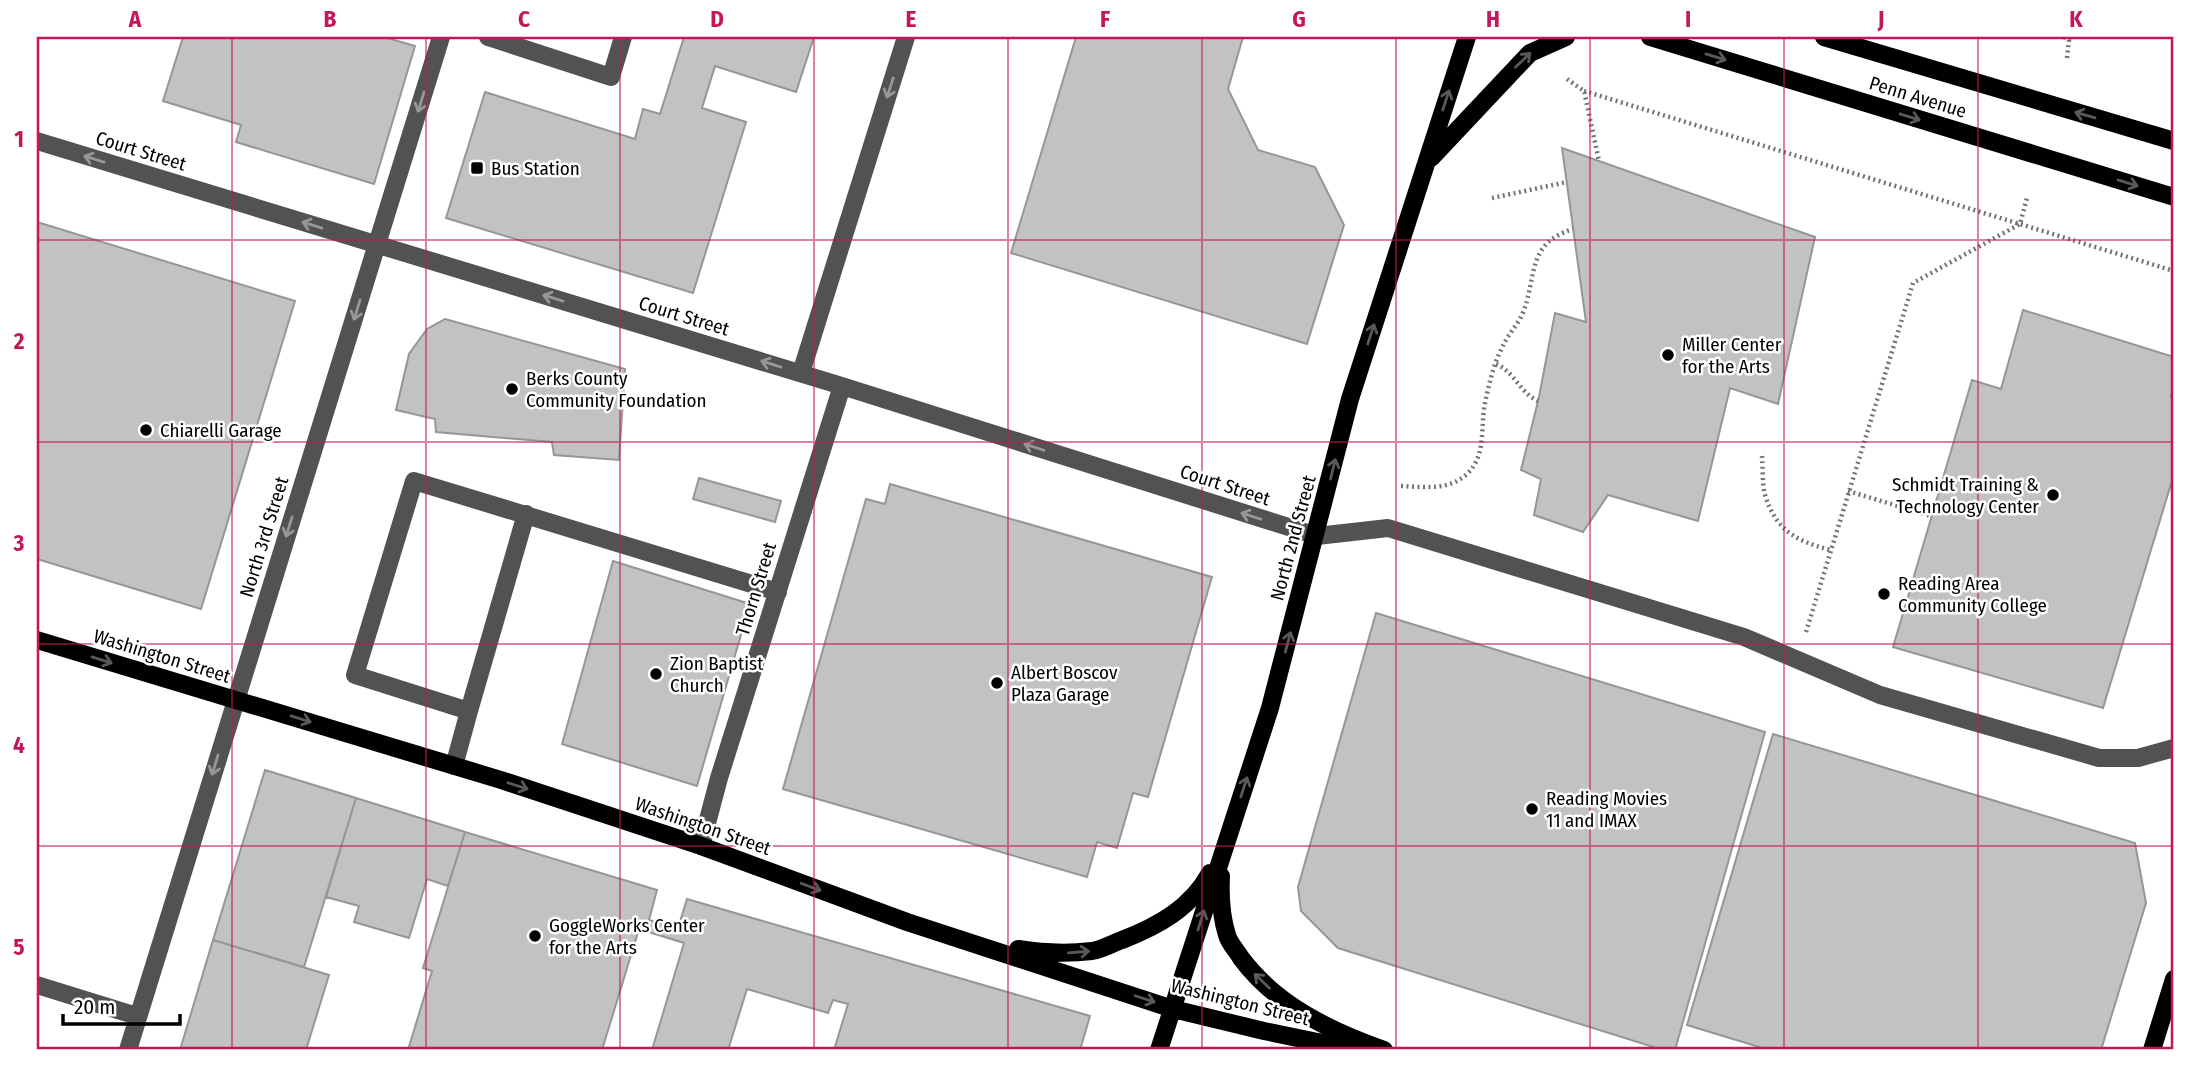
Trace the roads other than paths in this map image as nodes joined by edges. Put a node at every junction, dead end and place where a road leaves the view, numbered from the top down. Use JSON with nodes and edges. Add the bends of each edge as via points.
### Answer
{"nodes":[{"id":1,"x":441,"y":37,"type":"edge"},
{"id":2,"x":488,"y":37,"type":"edge"},
{"id":3,"x":623,"y":37,"type":"edge"},
{"id":4,"x":906,"y":37,"type":"edge"},
{"id":5,"x":1467,"y":37,"type":"edge"},
{"id":6,"x":1566,"y":37,"type":"edge"},
{"id":7,"x":1650,"y":37,"type":"edge"},
{"id":8,"x":1824,"y":37,"type":"edge"},
{"id":9,"x":37,"y":141,"type":"edge"},
{"id":10,"x":2174,"y":141,"type":"edge"},
{"id":11,"x":1426,"y":163,"type":"junction"},
{"id":12,"x":2174,"y":197,"type":"edge"},
{"id":13,"x":377,"y":244,"type":"junction"},
{"id":14,"x":801,"y":373,"type":"junction"},
{"id":15,"x":842,"y":386,"type":"junction"},
{"id":16,"x":526,"y":514,"type":"junction"},
{"id":17,"x":1317,"y":536,"type":"junction"},
{"id":18,"x":778,"y":592,"type":"junction"},
{"id":19,"x":37,"y":640,"type":"edge"},
{"id":20,"x":235,"y":700,"type":"junction"},
{"id":21,"x":469,"y":711,"type":"junction"},
{"id":22,"x":2174,"y":748,"type":"edge"},
{"id":23,"x":454,"y":766,"type":"junction"},
{"id":24,"x":701,"y":846,"type":"junction"},
{"id":25,"x":1222,"y":852,"type":"junction"},
{"id":26,"x":964,"y":940,"type":"junction"},
{"id":27,"x":2174,"y":979,"type":"edge"},
{"id":28,"x":37,"y":985,"type":"edge"},
{"id":29,"x":1173,"y":1009,"type":"junction"},
{"id":30,"x":137,"y":1016,"type":"junction"},
{"id":31,"x":128,"y":1050,"type":"edge"},
{"id":32,"x":1159,"y":1050,"type":"edge"},
{"id":33,"x":1356,"y":1050,"type":"edge"},
{"id":34,"x":1384,"y":1050,"type":"edge"},
{"id":35,"x":2152,"y":1050,"type":"edge"}],
"edges":[{"from":1,"to":13,"type":"street","name":"North 3rd Street","one_way":true},
{"from":2,"to":3,"type":"street","via":[[611,77]]},
{"from":4,"to":14,"type":"street","one_way":true},
{"from":11,"to":5,"type":"main road","name":"North 2nd Street","one_way":true},
{"from":11,"to":6,"type":"main road","one_way":true,"via":[[1530,52]]},
{"from":7,"to":12,"type":"main road","name":"Penn Avenue","one_way":true},
{"from":10,"to":8,"type":"main road","name":"Penn Avenue","one_way":true},
{"from":13,"to":9,"type":"street","name":"Court Street","one_way":true},
{"from":17,"to":11,"type":"main road","name":"North 2nd Street","one_way":true,"via":[[1350,399]]},
{"from":14,"to":13,"type":"street","name":"Court Street","one_way":true},
{"from":13,"to":20,"type":"street","name":"North 3rd Street","one_way":true},
{"from":14,"to":15,"type":"street","name":"Court Street"},
{"from":17,"to":15,"type":"street","name":"Court Street","one_way":true},
{"from":15,"to":18,"type":"street","name":"Thorn Street"},
{"from":16,"to":18,"type":"street"},
{"from":16,"to":21,"type":"street"},
{"from":16,"to":21,"type":"street","via":[[414,481],[355,675]]},
{"from":17,"to":22,"type":"street","via":[[1388,528],[1744,637],[1880,695],[2099,758],[2138,758]]},
{"from":25,"to":17,"type":"main road","name":"North 2nd Street","one_way":true,"via":[[1270,708]]},
{"from":18,"to":24,"type":"street","name":"Thorn Street"},
{"from":19,"to":20,"type":"main road","name":"Washington Street","one_way":true},
{"from":20,"to":23,"type":"main road","name":"Washington Street","one_way":true},
{"from":20,"to":30,"type":"street","name":"North 3rd Street","one_way":true},
{"from":21,"to":23,"type":"street"},
{"from":23,"to":24,"type":"main road","name":"Washington Street","one_way":true},
{"from":24,"to":26,"type":"main road","name":"Washington Street","one_way":true},
{"from":26,"to":25,"type":"main road","one_way":true,"via":[[1051,954],[1096,950],[1144,932],[1178,912],[1203,887]]},
{"from":29,"to":25,"type":"main road","name":"North 2nd Street","one_way":true},
{"from":34,"to":25,"type":"main road","one_way":true,"via":[[1306,1016],[1249,968],[1227,938],[1220,898]]},
{"from":26,"to":29,"type":"main road","name":"Washington Street","one_way":true},
{"from":27,"to":35,"type":"main road"},
{"from":28,"to":30,"type":"street"},
{"from":29,"to":32,"type":"main road","name":"North 2nd Street"},
{"from":29,"to":33,"type":"main road","name":"Washington Street"},
{"from":30,"to":31,"type":"street","name":"North 3rd Street"}]}
